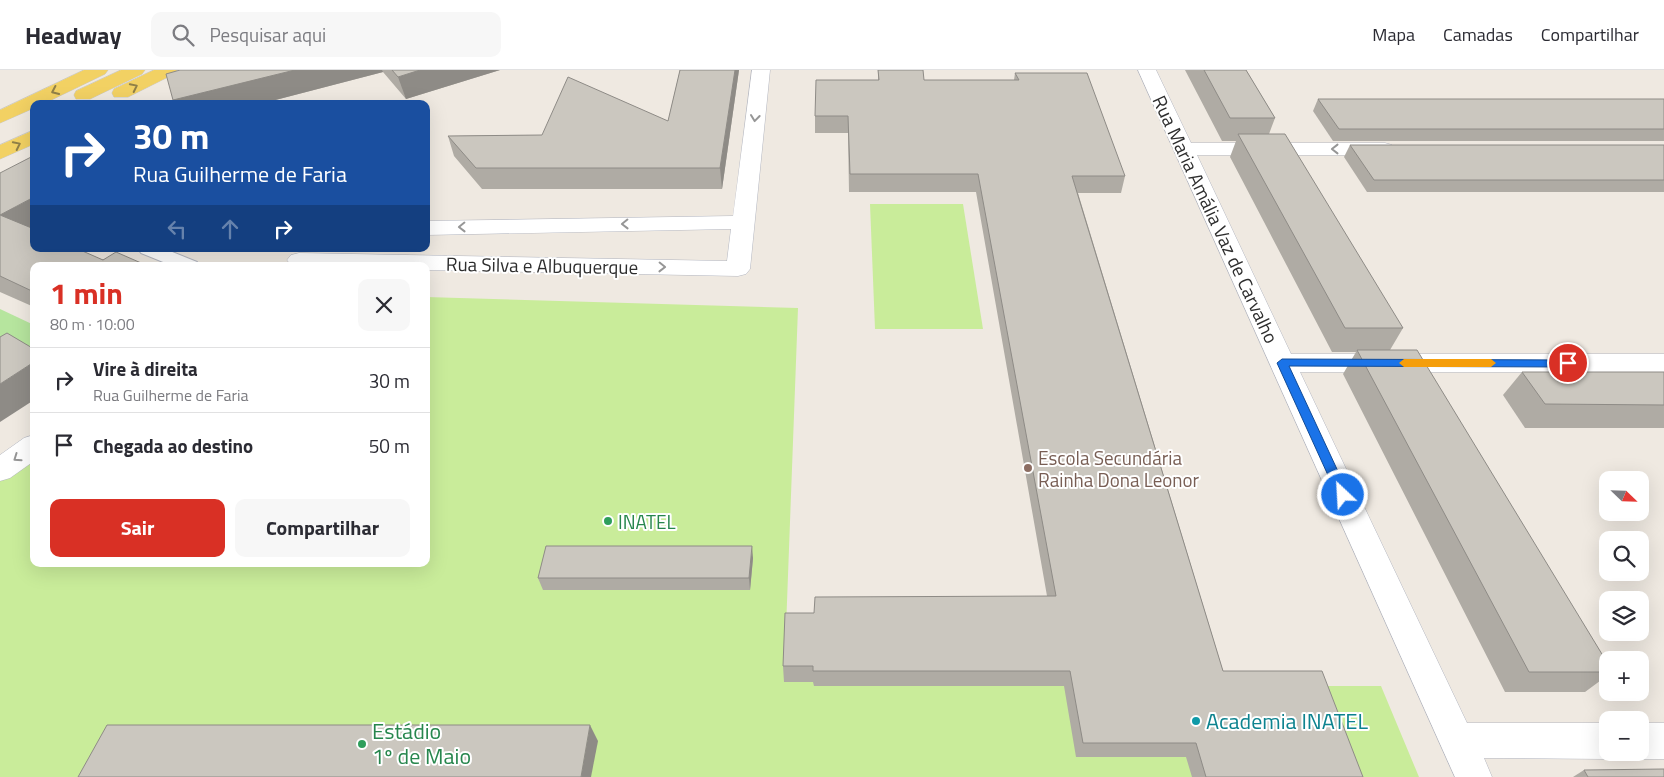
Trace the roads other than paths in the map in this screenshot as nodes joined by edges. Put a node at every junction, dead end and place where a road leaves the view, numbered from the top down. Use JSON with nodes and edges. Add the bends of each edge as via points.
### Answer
{"nodes":[{"id":1,"x":99,"y":70,"type":"edge"},
{"id":2,"x":136,"y":70,"type":"edge"},
{"id":3,"x":761,"y":70,"type":"edge"},
{"id":4,"x":1147,"y":70,"type":"edge"},
{"id":5,"x":173,"y":76,"type":"edge"},
{"id":6,"x":36,"y":100,"type":"edge"},
{"id":7,"x":74,"y":100,"type":"edge"},
{"id":8,"x":110,"y":100,"type":"edge"},
{"id":9,"x":142,"y":100,"type":"edge"},
{"id":10,"x":30,"y":103,"type":"edge"},
{"id":11,"x":0,"y":117,"type":"edge"},
{"id":12,"x":30,"y":121,"type":"edge"},
{"id":13,"x":0,"y":136,"type":"edge"},
{"id":14,"x":30,"y":138,"type":"edge"},
{"id":15,"x":1183,"y":149,"type":"junction"},
{"id":16,"x":1408,"y":149,"type":"edge"},
{"id":17,"x":0,"y":153,"type":"edge"},
{"id":18,"x":30,"y":158,"type":"edge"},
{"id":19,"x":0,"y":173,"type":"edge"},
{"id":20,"x":743,"y":222,"type":"junction"},
{"id":21,"x":430,"y":228,"type":"edge"},
{"id":22,"x":155,"y":252,"type":"edge"},
{"id":23,"x":301,"y":258,"type":"edge"},
{"id":24,"x":180,"y":262,"type":"edge"},
{"id":25,"x":1282,"y":363,"type":"junction"},
{"id":26,"x":1664,"y":363,"type":"edge"},
{"id":27,"x":30,"y":449,"type":"edge"},
{"id":28,"x":0,"y":470,"type":"edge"},
{"id":29,"x":1457,"y":740,"type":"junction"},
{"id":30,"x":1599,"y":741,"type":"edge"},
{"id":31,"x":1649,"y":741,"type":"edge"},
{"id":32,"x":1664,"y":741,"type":"edge"},
{"id":33,"x":1474,"y":777,"type":"edge"}],
"edges":[{"from":1,"to":6,"type":"main road","one_way":true},
{"from":2,"to":7,"type":"main road"},
{"from":3,"to":20,"type":"street","name":"Rua Silva e Albuquerque","one_way":true},
{"from":4,"to":15,"type":"street","name":"Rua Maria Amália Vaz de Carvalho"},
{"from":8,"to":5,"type":"main road","one_way":true},
{"from":5,"to":9,"type":"main road"},
{"from":10,"to":11,"type":"main road","one_way":true},
{"from":12,"to":13,"type":"main road"},
{"from":17,"to":14,"type":"main road","one_way":true},
{"from":16,"to":15,"type":"street","one_way":true},
{"from":15,"to":25,"type":"street","name":"Rua Maria Amália Vaz de Carvalho"},
{"from":18,"to":19,"type":"main road"},
{"from":20,"to":21,"type":"street","name":"Rua Silva e Albuquerque","one_way":true},
{"from":23,"to":20,"type":"street","name":"Rua Silva e Albuquerque","one_way":true,"via":[[738,268]]},
{"from":22,"to":24,"type":"lane"},
{"from":25,"to":26,"type":"street"},
{"from":25,"to":29,"type":"street","name":"Rua Maria Amália Vaz de Carvalho"},
{"from":27,"to":28,"type":"street","one_way":true},
{"from":29,"to":30,"type":"street"},
{"from":29,"to":33,"type":"street","name":"Rua Maria Amália Vaz de Carvalho"},
{"from":31,"to":32,"type":"street"}]}
